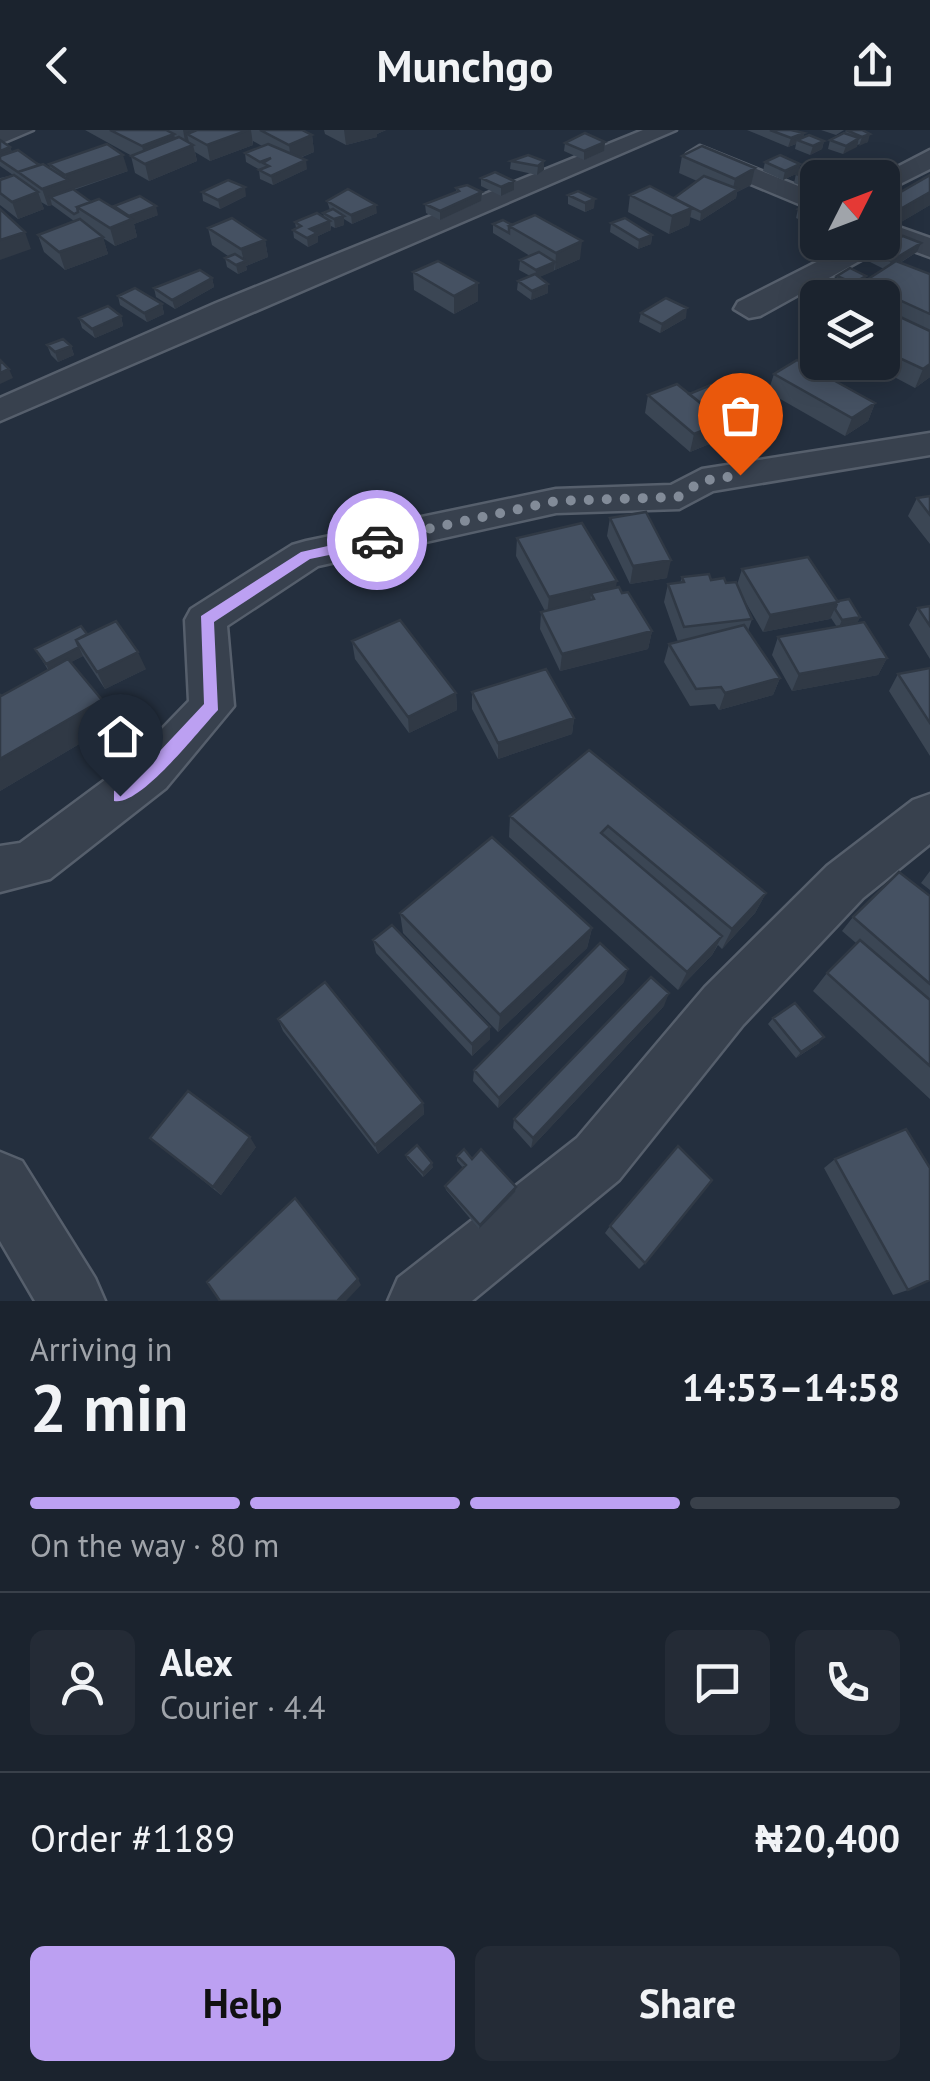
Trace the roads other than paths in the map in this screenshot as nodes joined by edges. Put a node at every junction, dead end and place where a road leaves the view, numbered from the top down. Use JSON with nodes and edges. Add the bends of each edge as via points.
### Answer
{"nodes":[{"id":1,"x":21,"y":130,"type":"edge"},
{"id":2,"x":658,"y":132,"type":"edge"},
{"id":3,"x":0,"y":137,"type":"edge"},
{"id":4,"x":930,"y":158,"type":"edge"},
{"id":5,"x":900,"y":175,"type":"edge"},
{"id":6,"x":800,"y":196,"type":"edge"},
{"id":7,"x":900,"y":240,"type":"edge"},
{"id":8,"x":930,"y":248,"type":"edge"},
{"id":9,"x":841,"y":260,"type":"edge"},
{"id":10,"x":750,"y":309,"type":"dead end"},
{"id":11,"x":0,"y":411,"type":"edge"},
{"id":12,"x":930,"y":444,"type":"edge"},
{"id":13,"x":930,"y":815,"type":"edge"},
{"id":14,"x":0,"y":869,"type":"edge"},
{"id":15,"x":0,"y":1182,"type":"edge"},
{"id":16,"x":72,"y":1301,"type":"edge"},
{"id":17,"x":421,"y":1301,"type":"edge"}],
"edges":[{"from":1,"to":3,"type":"street"},
{"from":2,"to":6,"type":"street"},
{"from":2,"to":11,"type":"street"},
{"from":4,"to":5,"type":"street"},
{"from":7,"to":8,"type":"street"},
{"from":9,"to":10,"type":"street"},
{"from":12,"to":14,"type":"street","via":[[702,481],[678,497],[556,501],[306,555],[206,620],[212,706],[149,774],[32,863]]},
{"from":13,"to":17,"type":"street","via":[[845,882],[738,992],[598,1159]]},
{"from":15,"to":16,"type":"street"}]}
